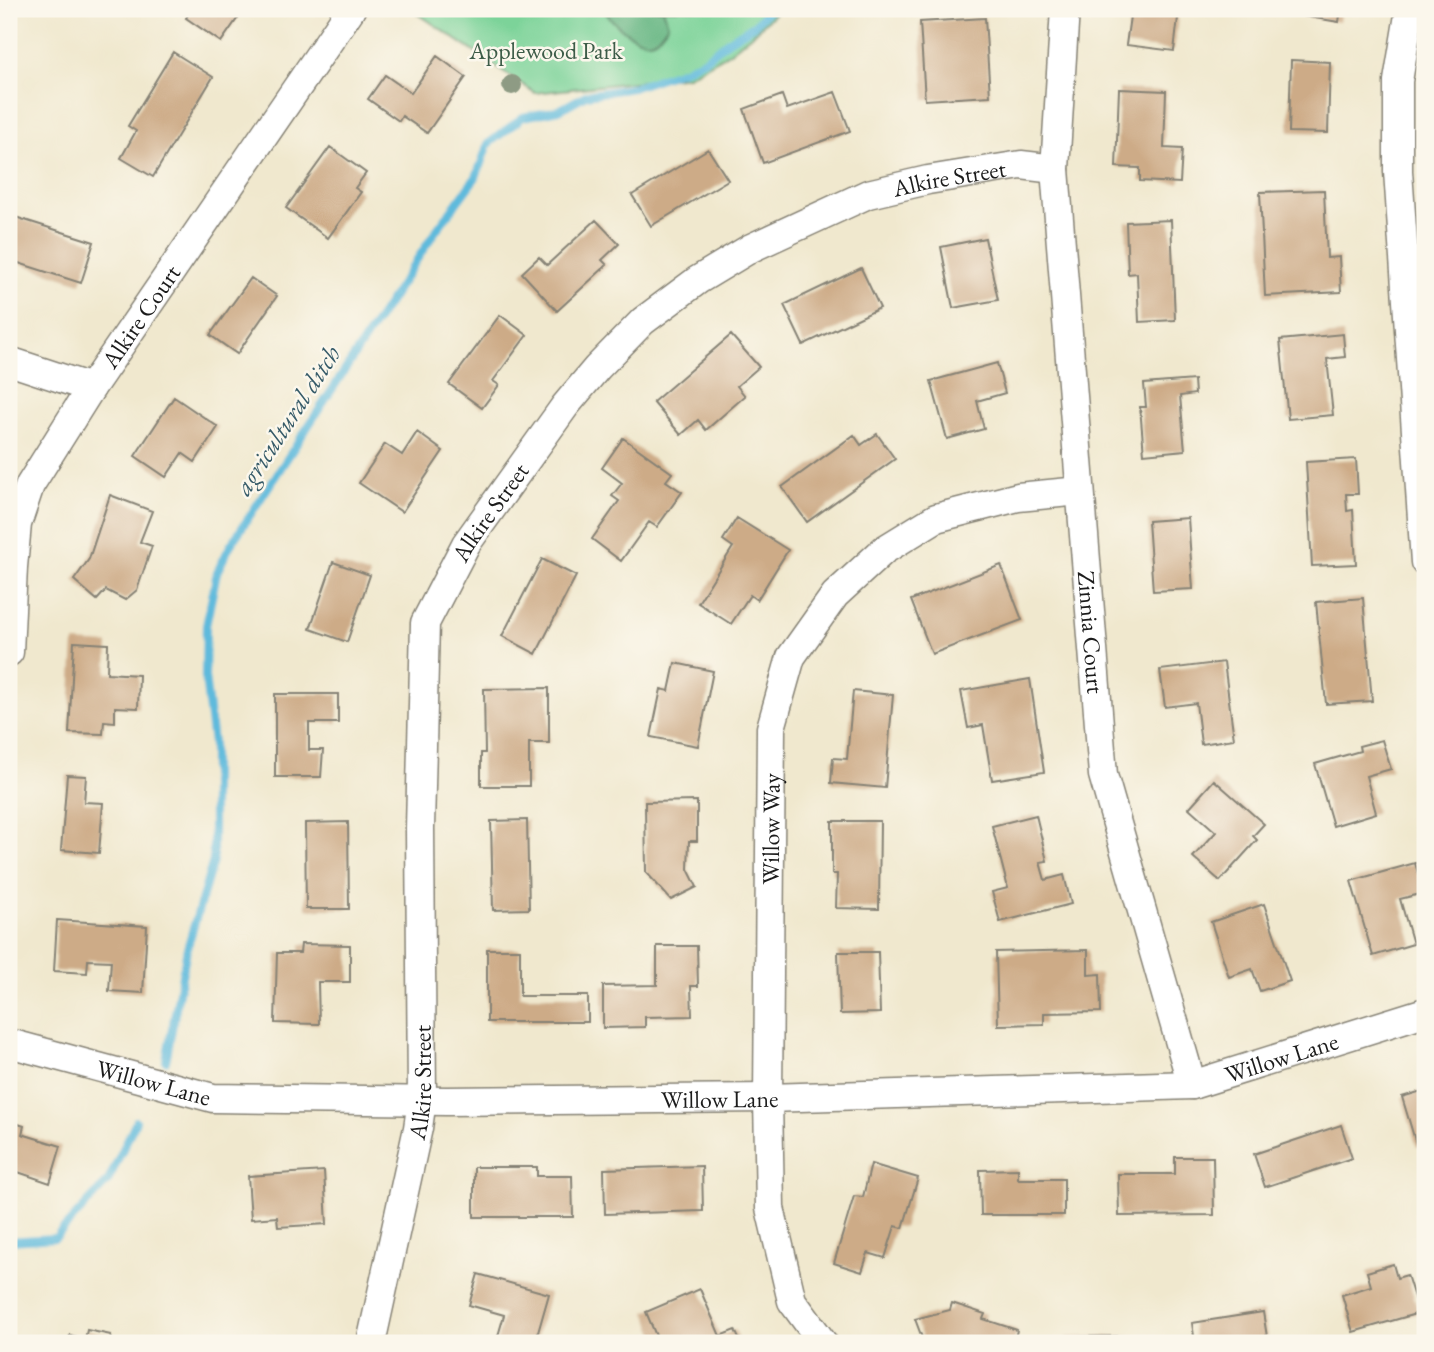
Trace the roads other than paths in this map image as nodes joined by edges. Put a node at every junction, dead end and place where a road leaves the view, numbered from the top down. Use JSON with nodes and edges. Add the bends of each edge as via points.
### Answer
{"nodes":[{"id":1,"x":351,"y":9,"type":"edge"},
{"id":2,"x":1065,"y":9,"type":"edge"},
{"id":3,"x":1410,"y":9,"type":"edge"},
{"id":4,"x":1055,"y":169,"type":"junction"},
{"id":5,"x":9,"y":361,"type":"edge"},
{"id":6,"x":91,"y":388,"type":"junction"},
{"id":7,"x":1080,"y":491,"type":"junction"},
{"id":8,"x":1425,"y":562,"type":"edge"},
{"id":9,"x":9,"y":652,"type":"edge"},
{"id":10,"x":1425,"y":1012,"type":"edge"},
{"id":11,"x":9,"y":1043,"type":"edge"},
{"id":12,"x":1192,"y":1085,"type":"junction"},
{"id":13,"x":768,"y":1098,"type":"junction"},
{"id":14,"x":422,"y":1100,"type":"junction"},
{"id":15,"x":371,"y":1343,"type":"edge"},
{"id":16,"x":823,"y":1343,"type":"edge"}],
"edges":[{"from":1,"to":6,"type":"street","name":"Alkire Court"},
{"from":2,"to":4,"type":"street"},
{"from":3,"to":8,"type":"street","via":[[1398,81],[1398,171]]},
{"from":4,"to":7,"type":"street","name":"Zinnia Court"},
{"from":4,"to":14,"type":"street","name":"Alkire Street","via":[[1021,165],[868,194],[751,248],[698,280],[643,321],[597,368],[466,544],[425,622],[420,828]]},
{"from":5,"to":6,"type":"street"},
{"from":6,"to":9,"type":"street","name":"Alkire Court","via":[[30,485],[17,524]]},
{"from":7,"to":12,"type":"street","name":"Zinnia Court","via":[[1103,775]]},
{"from":7,"to":13,"type":"street","name":"Willow Way","via":[[1018,497],[936,517],[884,550],[835,594],[791,657],[771,728]]},
{"from":10,"to":12,"type":"street","name":"Willow Lane"},
{"from":11,"to":14,"type":"street","name":"Willow Lane","via":[[213,1098]]},
{"from":12,"to":13,"type":"street","name":"Willow Lane"},
{"from":13,"to":14,"type":"street","name":"Willow Lane"},
{"from":13,"to":16,"type":"street","name":"Willow Way","via":[[770,1208],[792,1301]]},
{"from":14,"to":15,"type":"street","name":"Alkire Street"}]}
